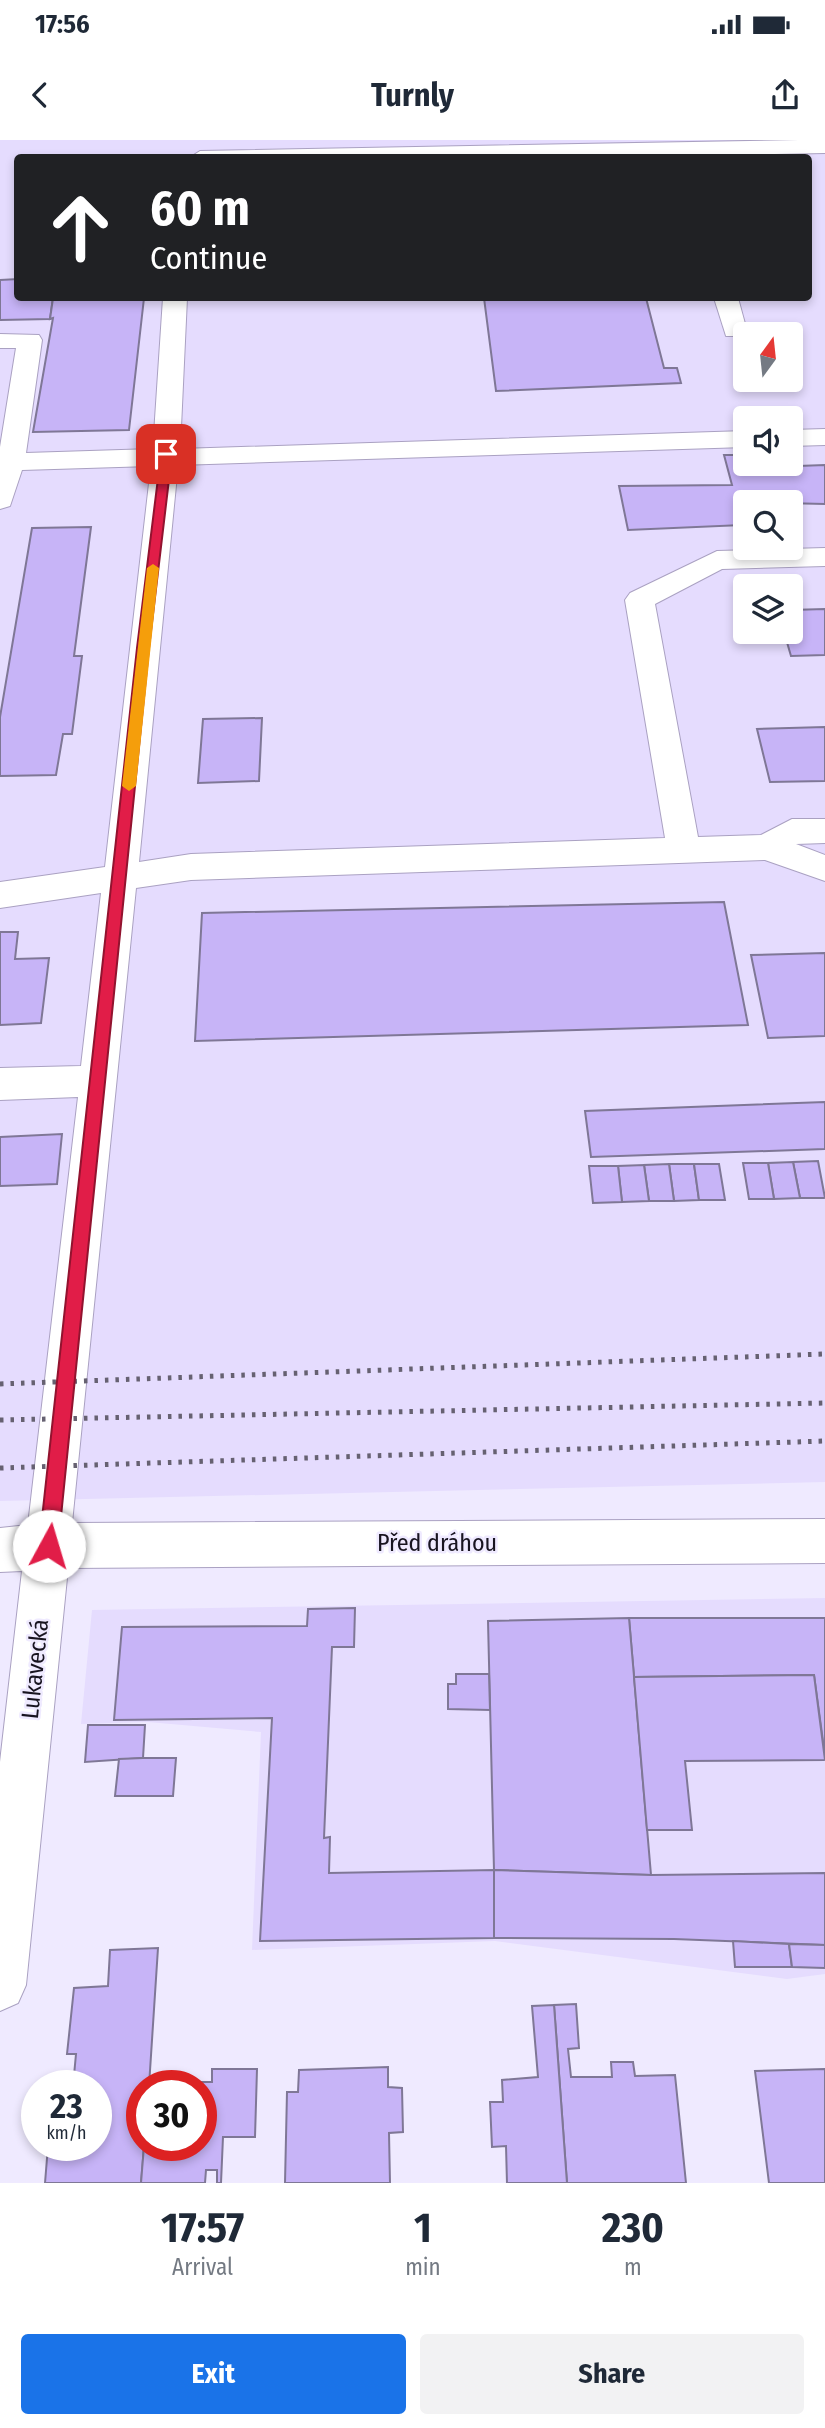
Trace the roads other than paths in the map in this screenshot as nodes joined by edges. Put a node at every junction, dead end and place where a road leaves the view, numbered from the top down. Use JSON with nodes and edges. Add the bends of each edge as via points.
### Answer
{"nodes":[{"id":1,"x":825,"y":146,"type":"edge"},
{"id":2,"x":605,"y":154,"type":"edge"},
{"id":3,"x":175,"y":301,"type":"edge"},
{"id":4,"x":727,"y":301,"type":"edge"},
{"id":5,"x":733,"y":324,"type":"edge"},
{"id":6,"x":0,"y":341,"type":"edge"},
{"id":7,"x":825,"y":437,"type":"edge"},
{"id":8,"x":803,"y":438,"type":"edge"},
{"id":9,"x":733,"y":439,"type":"edge"},
{"id":10,"x":166,"y":454,"type":"junction"},
{"id":11,"x":11,"y":462,"type":"junction"},
{"id":12,"x":0,"y":500,"type":"edge"},
{"id":13,"x":825,"y":557,"type":"edge"},
{"id":14,"x":825,"y":831,"type":"edge"},
{"id":15,"x":767,"y":847,"type":"junction"},
{"id":16,"x":684,"y":850,"type":"junction"},
{"id":17,"x":0,"y":866,"type":"edge"},
{"id":18,"x":825,"y":867,"type":"edge"},
{"id":19,"x":120,"y":878,"type":"junction"},
{"id":20,"x":37,"y":889,"type":"junction"},
{"id":21,"x":0,"y":895,"type":"edge"},
{"id":22,"x":99,"y":1081,"type":"junction"},
{"id":23,"x":0,"y":1083,"type":"edge"},
{"id":24,"x":825,"y":1541,"type":"edge"},
{"id":25,"x":49,"y":1546,"type":"junction"},
{"id":26,"x":0,"y":1550,"type":"edge"},
{"id":27,"x":0,"y":1985,"type":"edge"}],
"edges":[{"from":1,"to":2,"type":"street"},
{"from":3,"to":10,"type":"street","name":"Lukavecká"},
{"from":4,"to":5,"type":"street"},
{"from":6,"to":11,"type":"street","via":[[30,340]]},
{"from":7,"to":8,"type":"street"},
{"from":9,"to":10,"type":"street"},
{"from":10,"to":11,"type":"street"},
{"from":10,"to":19,"type":"street","name":"Lukavecká"},
{"from":11,"to":12,"type":"street"},
{"from":13,"to":16,"type":"street","via":[[717,560],[640,600]]},
{"from":14,"to":15,"type":"street","via":[[792,831]]},
{"from":15,"to":16,"type":"street"},
{"from":15,"to":18,"type":"street"},
{"from":16,"to":19,"type":"street","via":[[191,867]]},
{"from":17,"to":20,"type":"street"},
{"from":19,"to":20,"type":"street"},
{"from":19,"to":22,"type":"street","name":"Lukavecká"},
{"from":20,"to":21,"type":"street"},
{"from":22,"to":23,"type":"street"},
{"from":22,"to":25,"type":"street","name":"Lukavecká"},
{"from":24,"to":25,"type":"street","name":"Před dráhou"},
{"from":25,"to":26,"type":"street","name":"Před dráhou"},
{"from":25,"to":27,"type":"street","name":"Lukavecká"}]}
